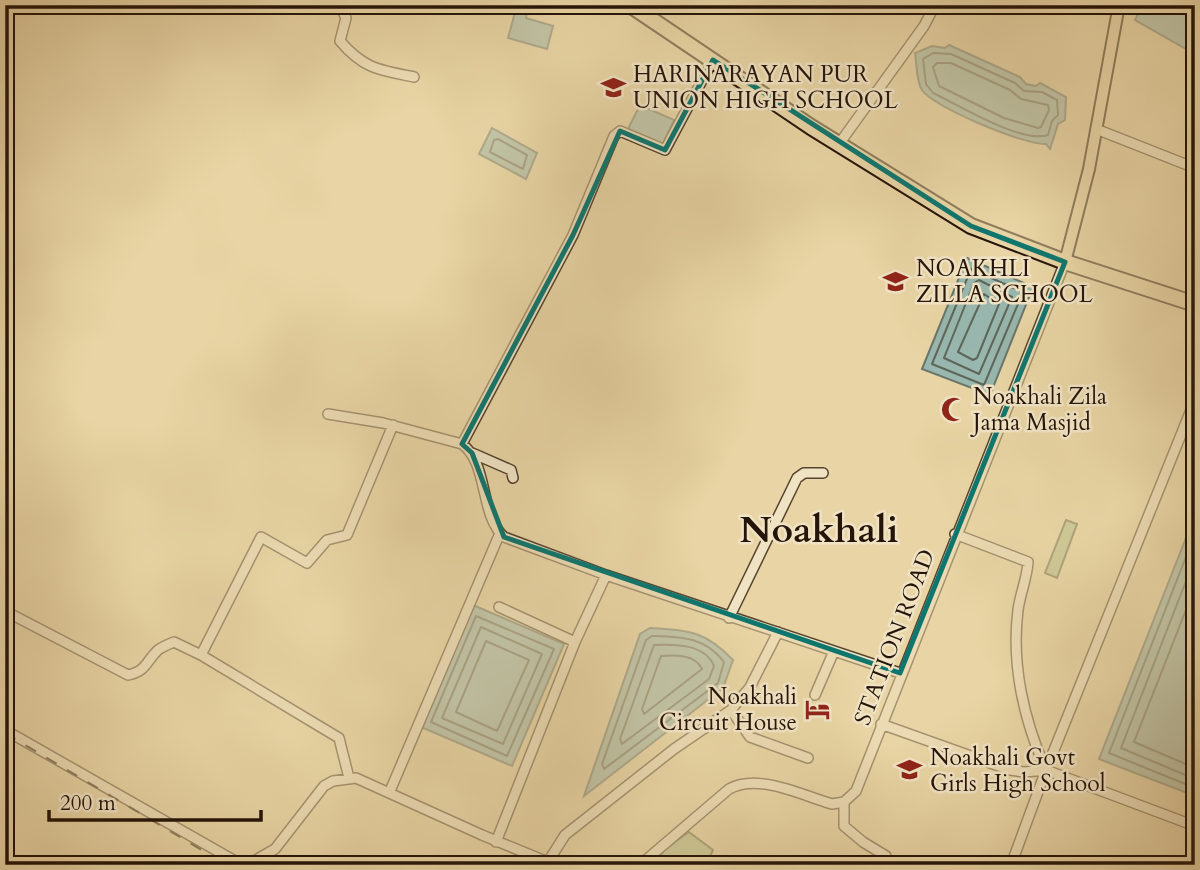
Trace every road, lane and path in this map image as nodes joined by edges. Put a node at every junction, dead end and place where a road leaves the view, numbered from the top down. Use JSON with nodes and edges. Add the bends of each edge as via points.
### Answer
{"nodes":[{"id":1,"x":340,"y":5,"type":"edge"},
{"id":2,"x":630,"y":5,"type":"edge"},
{"id":3,"x":935,"y":5,"type":"edge"},
{"id":4,"x":1119,"y":5,"type":"edge"},
{"id":5,"x":713,"y":60,"type":"junction"},
{"id":6,"x":414,"y":77,"type":"dead end"},
{"id":7,"x":1096,"y":129,"type":"junction"},
{"id":8,"x":839,"y":144,"type":"junction"},
{"id":9,"x":1195,"y":168,"type":"edge"},
{"id":10,"x":1065,"y":262,"type":"junction"},
{"id":11,"x":1195,"y":304,"type":"edge"},
{"id":12,"x":1194,"y":404,"type":"edge"},
{"id":13,"x":328,"y":414,"type":"dead end"},
{"id":14,"x":393,"y":425,"type":"junction"},
{"id":15,"x":465,"y":441,"type":"junction"},
{"id":16,"x":472,"y":453,"type":"junction"},
{"id":17,"x":823,"y":473,"type":"dead end"},
{"id":18,"x":513,"y":478,"type":"dead end"},
{"id":19,"x":500,"y":533,"type":"junction"},
{"id":20,"x":955,"y":534,"type":"junction"},
{"id":21,"x":606,"y":575,"type":"junction"},
{"id":22,"x":499,"y":607,"type":"dead end"},
{"id":23,"x":5,"y":611,"type":"edge"},
{"id":24,"x":729,"y":618,"type":"junction"},
{"id":25,"x":778,"y":632,"type":"junction"},
{"id":26,"x":575,"y":642,"type":"junction"},
{"id":27,"x":834,"y":651,"type":"junction"},
{"id":28,"x":201,"y":655,"type":"junction"},
{"id":29,"x":900,"y":673,"type":"junction"},
{"id":30,"x":815,"y":695,"type":"dead end"},
{"id":31,"x":731,"y":710,"type":"junction"},
{"id":32,"x":881,"y":724,"type":"junction"},
{"id":33,"x":5,"y":730,"type":"edge"},
{"id":34,"x":807,"y":758,"type":"dead end"},
{"id":35,"x":1046,"y":770,"type":"junction"},
{"id":36,"x":349,"y":778,"type":"junction"},
{"id":37,"x":390,"y":791,"type":"junction"},
{"id":38,"x":844,"y":802,"type":"junction"},
{"id":39,"x":1195,"y":826,"type":"edge"},
{"id":40,"x":496,"y":842,"type":"junction"},
{"id":41,"x":550,"y":864,"type":"edge"},
{"id":42,"x":244,"y":865,"type":"edge"},
{"id":43,"x":640,"y":865,"type":"edge"},
{"id":44,"x":888,"y":865,"type":"edge"},
{"id":45,"x":1011,"y":865,"type":"edge"}],
"edges":[{"from":1,"to":6,"type":"street","via":[[346,18],[340,41],[351,54],[368,67]]},
{"from":2,"to":5,"type":"highway"},
{"from":3,"to":8,"type":"street"},
{"from":4,"to":7,"type":"main road"},
{"from":5,"to":8,"type":"highway"},
{"from":5,"to":15,"type":"street","via":[[665,150],[620,131],[614,136],[573,235]]},
{"from":7,"to":9,"type":"street"},
{"from":7,"to":10,"type":"main road"},
{"from":8,"to":10,"type":"highway","via":[[971,226]]},
{"from":10,"to":11,"type":"highway"},
{"from":10,"to":20,"type":"street","name":"STATION ROAD"},
{"from":12,"to":35,"type":"street"},
{"from":13,"to":14,"type":"street"},
{"from":14,"to":15,"type":"street"},
{"from":14,"to":28,"type":"street","via":[[347,535],[327,540],[307,563],[261,537]]},
{"from":15,"to":16,"type":"street"},
{"from":16,"to":18,"type":"street","via":[[512,470]]},
{"from":16,"to":19,"type":"street"},
{"from":17,"to":24,"type":"street","via":[[804,473],[797,478]]},
{"from":19,"to":21,"type":"street"},
{"from":19,"to":37,"type":"street"},
{"from":20,"to":29,"type":"street","name":"STATION ROAD"},
{"from":20,"to":35,"type":"street","via":[[1028,562],[1018,611],[1017,677],[1034,745]]},
{"from":21,"to":24,"type":"street"},
{"from":21,"to":26,"type":"street"},
{"from":22,"to":26,"type":"street"},
{"from":23,"to":28,"type":"street","via":[[128,675],[140,673],[157,651],[174,642]]},
{"from":24,"to":25,"type":"street"},
{"from":25,"to":27,"type":"street"},
{"from":25,"to":31,"type":"street","via":[[750,687]]},
{"from":26,"to":40,"type":"street"},
{"from":27,"to":29,"type":"street"},
{"from":27,"to":30,"type":"street"},
{"from":28,"to":36,"type":"street","via":[[339,738]]},
{"from":29,"to":32,"type":"street","name":"STATION ROAD"},
{"from":31,"to":34,"type":"street","via":[[750,737]]},
{"from":31,"to":41,"type":"street","via":[[565,835]]},
{"from":32,"to":35,"type":"street","via":[[1010,770]]},
{"from":32,"to":38,"type":"street","name":"STATION ROAD","via":[[856,791]]},
{"from":33,"to":42,"type":"street"},
{"from":35,"to":39,"type":"street"},
{"from":35,"to":45,"type":"street"},
{"from":36,"to":37,"type":"street"},
{"from":36,"to":42,"type":"street","via":[[324,786],[275,849]]},
{"from":37,"to":40,"type":"street"},
{"from":38,"to":43,"type":"street","via":[[832,804],[754,782],[740,783]]},
{"from":38,"to":44,"type":"street","via":[[844,826],[886,856]]},
{"from":40,"to":41,"type":"street"}]}
